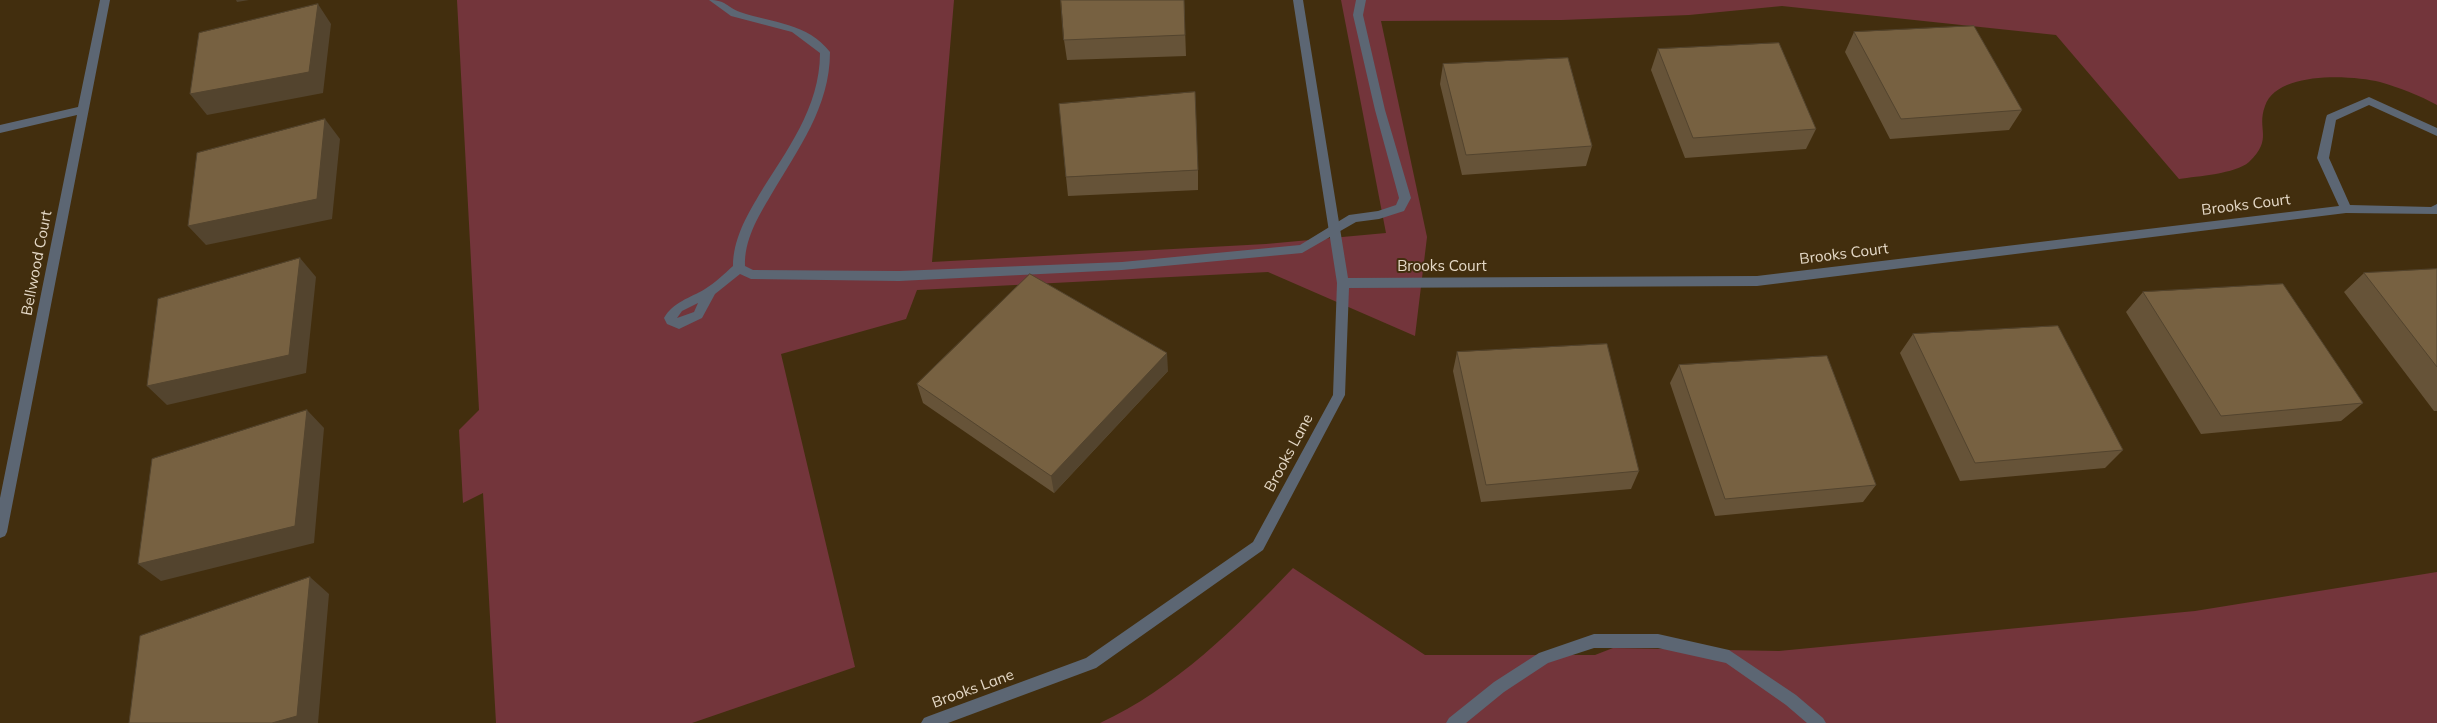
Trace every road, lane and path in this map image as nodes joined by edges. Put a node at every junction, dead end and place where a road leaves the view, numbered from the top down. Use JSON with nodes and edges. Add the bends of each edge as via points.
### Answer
{"nodes":[{"id":1,"x":105,"y":0,"type":"edge"},
{"id":2,"x":714,"y":0,"type":"edge"},
{"id":3,"x":1298,"y":0,"type":"edge"},
{"id":4,"x":1361,"y":0,"type":"edge"},
{"id":5,"x":83,"y":110,"type":"junction"},
{"id":6,"x":0,"y":129,"type":"edge"},
{"id":7,"x":2437,"y":132,"type":"edge"},
{"id":8,"x":2437,"y":208,"type":"edge"},
{"id":9,"x":2346,"y":209,"type":"junction"},
{"id":10,"x":1335,"y":230,"type":"junction"},
{"id":11,"x":739,"y":268,"type":"junction"},
{"id":12,"x":1343,"y":283,"type":"junction"},
{"id":13,"x":711,"y":291,"type":"dead end"},
{"id":14,"x":0,"y":532,"type":"edge"},
{"id":15,"x":928,"y":723,"type":"edge"},
{"id":16,"x":1454,"y":723,"type":"edge"},
{"id":17,"x":1818,"y":723,"type":"edge"}],
"edges":[{"from":1,"to":5,"type":"street","name":"Bellwood Court"},
{"from":2,"to":11,"type":"street","via":[[735,14],[796,30],[825,52],[827,69],[818,104],[750,221],[738,253]]},
{"from":3,"to":10,"type":"street","name":"Brooks Lane"},
{"from":4,"to":10,"type":"street","via":[[1358,15],[1405,198],[1400,208],[1353,218]]},
{"from":5,"to":6,"type":"street"},
{"from":5,"to":14,"type":"street","name":"Bellwood Court"},
{"from":7,"to":9,"type":"street","via":[[2369,101],[2331,118],[2323,158]]},
{"from":8,"to":9,"type":"street","name":"Brooks Court"},
{"from":9,"to":12,"type":"street","name":"Brooks Court","via":[[1757,281]]},
{"from":10,"to":11,"type":"street","via":[[1302,249],[1122,266],[899,276],[751,274]]},
{"from":10,"to":12,"type":"street","name":"Brooks Lane"},
{"from":11,"to":13,"type":"street"},
{"from":12,"to":15,"type":"street","name":"Brooks Lane","via":[[1338,395],[1258,546],[1091,663]]},
{"from":16,"to":17,"type":"street","via":[[1499,687],[1544,658],[1594,642],[1658,641],[1729,657]]}]}
